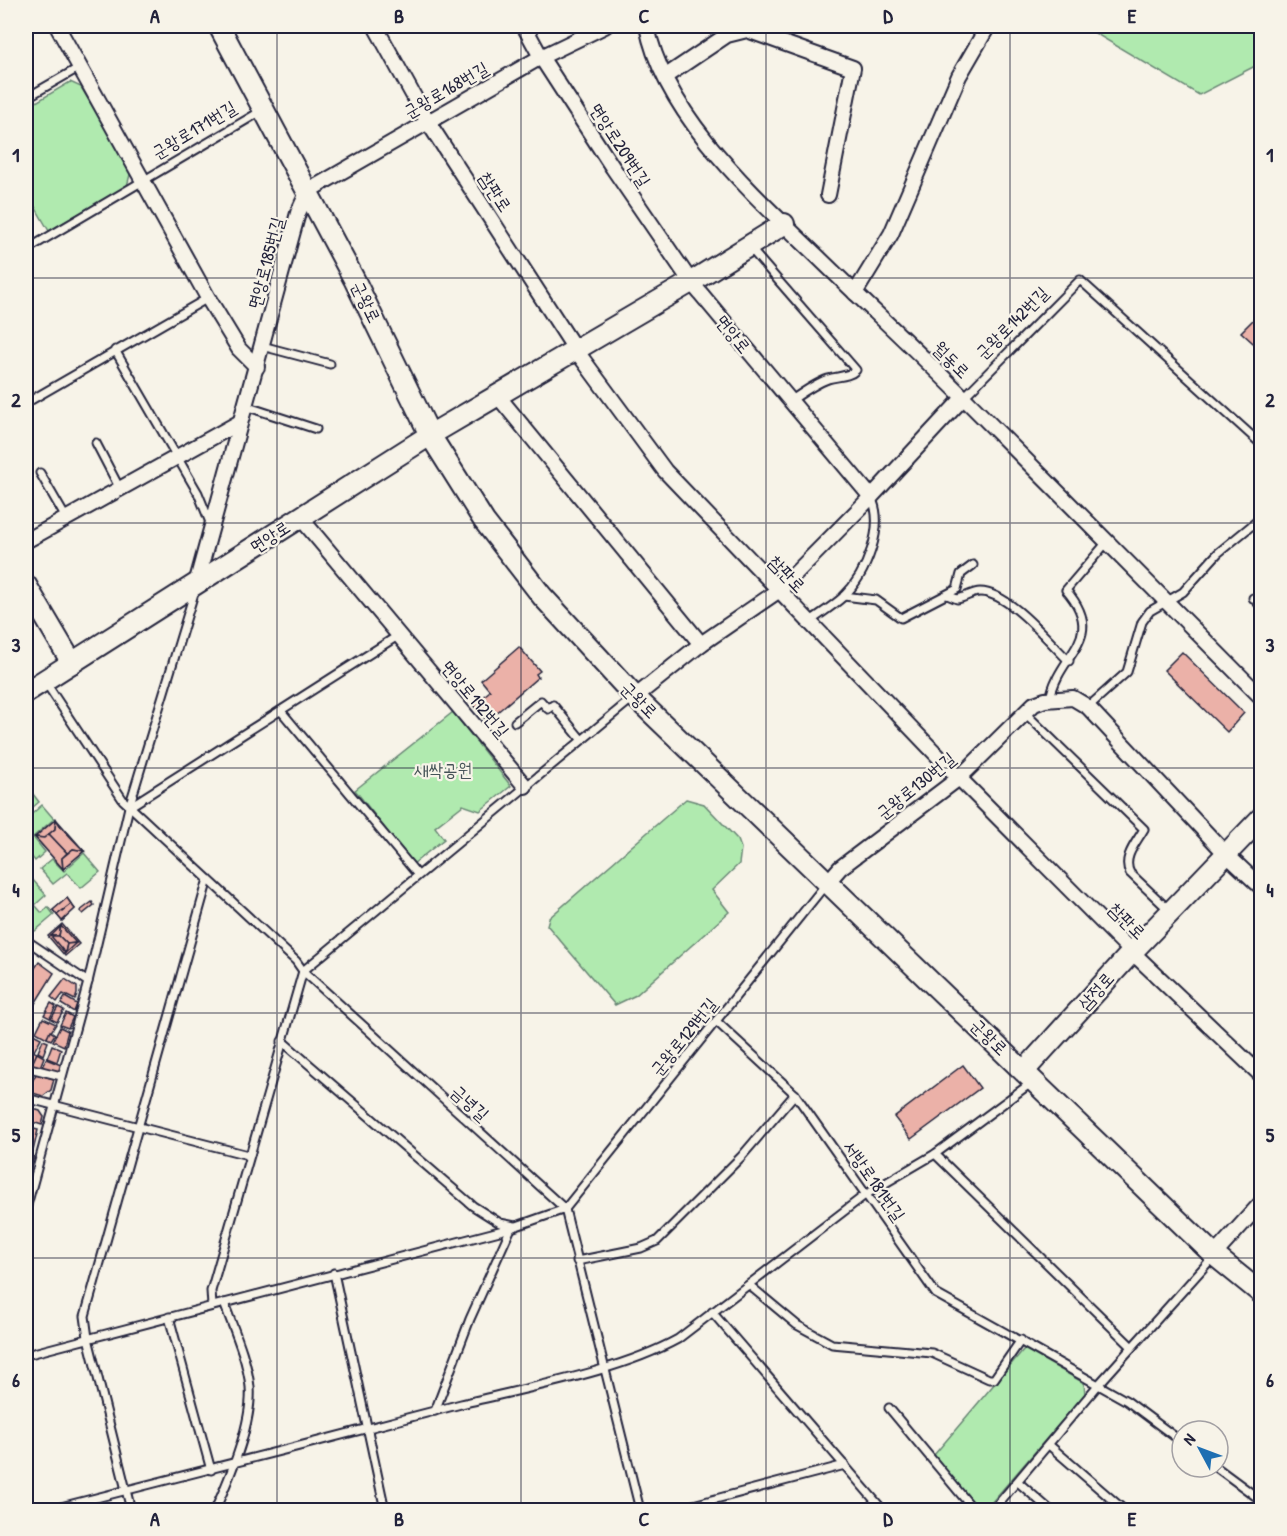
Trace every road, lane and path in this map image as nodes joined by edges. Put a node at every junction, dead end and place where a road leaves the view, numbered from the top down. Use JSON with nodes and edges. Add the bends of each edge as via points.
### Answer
{"nodes":[{"id":1,"x":57,"y":26,"type":"edge"},
{"id":2,"x":219,"y":26,"type":"edge"},
{"id":3,"x":375,"y":26,"type":"edge"},
{"id":4,"x":524,"y":26,"type":"edge"},
{"id":5,"x":605,"y":26,"type":"edge"},
{"id":6,"x":647,"y":26,"type":"edge"},
{"id":7,"x":988,"y":26,"type":"edge"},
{"id":8,"x":541,"y":57,"type":"junction"},
{"id":9,"x":80,"y":67,"type":"junction"},
{"id":10,"x":666,"y":76,"type":"junction"},
{"id":11,"x":26,"y":98,"type":"edge"},
{"id":12,"x":263,"y":110,"type":"junction"},
{"id":13,"x":428,"y":122,"type":"junction"},
{"id":14,"x":144,"y":182,"type":"junction"},
{"id":15,"x":308,"y":191,"type":"junction"},
{"id":16,"x":828,"y":195,"type":"dead end"},
{"id":17,"x":784,"y":224,"type":"junction"},
{"id":18,"x":748,"y":246,"type":"junction"},
{"id":19,"x":26,"y":250,"type":"edge"},
{"id":20,"x":691,"y":282,"type":"junction"},
{"id":21,"x":855,"y":293,"type":"junction"},
{"id":22,"x":208,"y":298,"type":"junction"},
{"id":23,"x":262,"y":346,"type":"junction"},
{"id":24,"x":575,"y":349,"type":"junction"},
{"id":25,"x":116,"y":350,"type":"junction"},
{"id":26,"x":330,"y":364,"type":"dead end"},
{"id":27,"x":257,"y":367,"type":"junction"},
{"id":28,"x":497,"y":394,"type":"junction"},
{"id":29,"x":963,"y":398,"type":"junction"},
{"id":30,"x":789,"y":402,"type":"junction"},
{"id":31,"x":26,"y":403,"type":"edge"},
{"id":32,"x":245,"y":406,"type":"junction"},
{"id":33,"x":240,"y":422,"type":"junction"},
{"id":34,"x":316,"y":429,"type":"dead end"},
{"id":35,"x":430,"y":435,"type":"junction"},
{"id":36,"x":96,"y":443,"type":"dead end"},
{"id":37,"x":1262,"y":445,"type":"edge"},
{"id":38,"x":178,"y":456,"type":"junction"},
{"id":39,"x":40,"y":473,"type":"dead end"},
{"id":40,"x":120,"y":489,"type":"junction"},
{"id":41,"x":871,"y":497,"type":"junction"},
{"id":42,"x":1262,"y":517,"type":"edge"},
{"id":43,"x":66,"y":518,"type":"junction"},
{"id":44,"x":300,"y":518,"type":"junction"},
{"id":45,"x":211,"y":525,"type":"junction"},
{"id":46,"x":26,"y":541,"type":"edge"},
{"id":47,"x":1107,"y":542,"type":"junction"},
{"id":48,"x":973,"y":565,"type":"dead end"},
{"id":49,"x":196,"y":584,"type":"junction"},
{"id":50,"x":26,"y":585,"type":"edge"},
{"id":51,"x":778,"y":591,"type":"junction"},
{"id":52,"x":947,"y":595,"type":"junction"},
{"id":53,"x":844,"y":596,"type":"junction"},
{"id":54,"x":1252,"y":598,"type":"dead end"},
{"id":55,"x":1165,"y":600,"type":"junction"},
{"id":56,"x":1262,"y":607,"type":"edge"},
{"id":57,"x":809,"y":622,"type":"junction"},
{"id":58,"x":399,"y":635,"type":"junction"},
{"id":59,"x":701,"y":644,"type":"junction"},
{"id":60,"x":1069,"y":661,"type":"junction"},
{"id":61,"x":72,"y":663,"type":"junction"},
{"id":62,"x":45,"y":680,"type":"junction"},
{"id":63,"x":26,"y":692,"type":"edge"},
{"id":64,"x":635,"y":697,"type":"junction"},
{"id":65,"x":1262,"y":698,"type":"edge"},
{"id":66,"x":1050,"y":700,"type":"junction"},
{"id":67,"x":1088,"y":707,"type":"junction"},
{"id":68,"x":281,"y":711,"type":"junction"},
{"id":69,"x":1024,"y":712,"type":"junction"},
{"id":70,"x":515,"y":722,"type":"dead end"},
{"id":71,"x":581,"y":739,"type":"junction"},
{"id":72,"x":959,"y":778,"type":"junction"},
{"id":73,"x":525,"y":786,"type":"junction"},
{"id":74,"x":129,"y":807,"type":"junction"},
{"id":75,"x":1262,"y":817,"type":"edge"},
{"id":76,"x":1226,"y":854,"type":"junction"},
{"id":77,"x":417,"y":874,"type":"junction"},
{"id":78,"x":208,"y":879,"type":"junction"},
{"id":79,"x":827,"y":883,"type":"junction"},
{"id":80,"x":1262,"y":888,"type":"edge"},
{"id":81,"x":1170,"y":911,"type":"junction"},
{"id":82,"x":26,"y":940,"type":"edge"},
{"id":83,"x":1132,"y":952,"type":"junction"},
{"id":84,"x":303,"y":971,"type":"junction"},
{"id":85,"x":88,"y":982,"type":"junction"},
{"id":86,"x":716,"y":1021,"type":"junction"},
{"id":87,"x":282,"y":1041,"type":"junction"},
{"id":88,"x":26,"y":1067,"type":"edge"},
{"id":89,"x":1259,"y":1071,"type":"edge"},
{"id":90,"x":61,"y":1076,"type":"junction"},
{"id":91,"x":1029,"y":1076,"type":"junction"},
{"id":92,"x":795,"y":1095,"type":"junction"},
{"id":93,"x":26,"y":1098,"type":"edge"},
{"id":94,"x":54,"y":1106,"type":"junction"},
{"id":95,"x":138,"y":1125,"type":"junction"},
{"id":96,"x":935,"y":1154,"type":"junction"},
{"id":97,"x":248,"y":1155,"type":"junction"},
{"id":98,"x":866,"y":1195,"type":"junction"},
{"id":99,"x":27,"y":1196,"type":"edge"},
{"id":100,"x":1262,"y":1202,"type":"edge"},
{"id":101,"x":26,"y":1209,"type":"edge"},
{"id":102,"x":565,"y":1209,"type":"junction"},
{"id":103,"x":514,"y":1227,"type":"junction"},
{"id":104,"x":1214,"y":1255,"type":"junction"},
{"id":105,"x":577,"y":1261,"type":"junction"},
{"id":106,"x":334,"y":1273,"type":"junction"},
{"id":107,"x":749,"y":1285,"type":"junction"},
{"id":108,"x":1262,"y":1294,"type":"edge"},
{"id":109,"x":224,"y":1303,"type":"junction"},
{"id":110,"x":212,"y":1306,"type":"junction"},
{"id":111,"x":712,"y":1312,"type":"junction"},
{"id":112,"x":169,"y":1317,"type":"junction"},
{"id":113,"x":88,"y":1338,"type":"junction"},
{"id":114,"x":1021,"y":1340,"type":"junction"},
{"id":115,"x":1132,"y":1347,"type":"junction"},
{"id":116,"x":26,"y":1355,"type":"edge"},
{"id":117,"x":603,"y":1368,"type":"junction"},
{"id":118,"x":1099,"y":1384,"type":"junction"},
{"id":119,"x":889,"y":1408,"type":"dead end"},
{"id":120,"x":435,"y":1411,"type":"junction"},
{"id":121,"x":368,"y":1430,"type":"junction"},
{"id":122,"x":1170,"y":1433,"type":"edge"},
{"id":123,"x":1049,"y":1445,"type":"junction"},
{"id":124,"x":236,"y":1463,"type":"junction"},
{"id":125,"x":845,"y":1465,"type":"junction"},
{"id":126,"x":211,"y":1470,"type":"junction"},
{"id":127,"x":1230,"y":1477,"type":"edge"},
{"id":128,"x":1018,"y":1482,"type":"junction"},
{"id":129,"x":126,"y":1491,"type":"junction"},
{"id":130,"x":1262,"y":1501,"type":"edge"},
{"id":131,"x":50,"y":1510,"type":"edge"},
{"id":132,"x":132,"y":1510,"type":"edge"},
{"id":133,"x":215,"y":1510,"type":"edge"},
{"id":134,"x":385,"y":1510,"type":"edge"},
{"id":135,"x":640,"y":1510,"type":"edge"},
{"id":136,"x":674,"y":1510,"type":"edge"},
{"id":137,"x":883,"y":1510,"type":"edge"},
{"id":138,"x":974,"y":1510,"type":"edge"},
{"id":139,"x":993,"y":1510,"type":"edge"},
{"id":140,"x":1050,"y":1510,"type":"edge"},
{"id":141,"x":1124,"y":1510,"type":"edge"}],
"edges":[{"from":1,"to":9,"type":"street","name":"군왕로171번길"},
{"from":2,"to":12,"type":"main road","name":"군왕로"},
{"from":3,"to":13,"type":"street","name":"참판로"},
{"from":4,"to":8,"type":"street","name":"면앙로209번길"},
{"from":5,"to":8,"type":"street","name":"군왕로168번길"},
{"from":6,"to":10,"type":"street","name":"월동로"},
{"from":7,"to":21,"type":"street","via":[[960,76],[891,234]]},
{"from":8,"to":13,"type":"street","name":"군왕로168번길"},
{"from":8,"to":20,"type":"street","name":"면앙로209번길"},
{"from":9,"to":11,"type":"lane"},
{"from":9,"to":14,"type":"street","name":"군왕로171번길"},
{"from":10,"to":16,"type":"street","via":[[727,35],[747,30],[853,68]]},
{"from":10,"to":17,"type":"street","name":"월동로","via":[[701,132]]},
{"from":12,"to":14,"type":"lane","name":"군왕로171번길"},
{"from":12,"to":15,"type":"main road","name":"군왕로"},
{"from":13,"to":15,"type":"street","name":"군왕로168번길"},
{"from":13,"to":24,"type":"street","name":"참판로"},
{"from":14,"to":19,"type":"lane","name":"군왕로171번길"},
{"from":14,"to":22,"type":"street","name":"군왕로171번길"},
{"from":15,"to":23,"type":"street","name":"면앙로185번길","via":[[298,213]]},
{"from":15,"to":35,"type":"main road","name":"군왕로"},
{"from":17,"to":18,"type":"main road","name":"면앙로"},
{"from":17,"to":21,"type":"street","name":"월동로"},
{"from":18,"to":20,"type":"main road","name":"면앙로"},
{"from":18,"to":30,"type":"lane","via":[[856,370],[828,379]]},
{"from":20,"to":24,"type":"main road","name":"면앙로"},
{"from":20,"to":30,"type":"street","name":"면앙로"},
{"from":21,"to":29,"type":"street","name":"월동로"},
{"from":22,"to":25,"type":"lane"},
{"from":22,"to":27,"type":"street","name":"면앙로185번길","via":[[239,349]]},
{"from":23,"to":26,"type":"lane"},
{"from":23,"to":27,"type":"street","name":"면앙로185번길"},
{"from":24,"to":28,"type":"main road","name":"면앙로"},
{"from":24,"to":51,"type":"street","name":"참판로","via":[[665,471]]},
{"from":25,"to":31,"type":"lane"},
{"from":25,"to":38,"type":"lane"},
{"from":27,"to":32,"type":"street","name":"면앙로185번길"},
{"from":28,"to":35,"type":"main road","name":"면앙로"},
{"from":28,"to":59,"type":"street"},
{"from":29,"to":37,"type":"lane","name":"군왕로142번길","via":[[1080,280]]},
{"from":29,"to":41,"type":"street","name":"군왕로142번길"},
{"from":29,"to":47,"type":"street","name":"월동로"},
{"from":30,"to":41,"type":"street"},
{"from":32,"to":33,"type":"street","name":"면앙로185번길"},
{"from":32,"to":34,"type":"lane"},
{"from":33,"to":38,"type":"street"},
{"from":33,"to":45,"type":"street","name":"면앙로185번길"},
{"from":35,"to":44,"type":"main road","name":"면앙로"},
{"from":35,"to":64,"type":"main road","name":"군왕로","via":[[484,521],[528,578]]},
{"from":36,"to":40,"type":"lane"},
{"from":38,"to":40,"type":"street"},
{"from":38,"to":45,"type":"lane"},
{"from":39,"to":43,"type":"lane"},
{"from":40,"to":43,"type":"street"},
{"from":41,"to":51,"type":"street","name":"군왕로142번길"},
{"from":41,"to":53,"type":"lane","via":[[877,509],[877,527],[864,564]]},
{"from":42,"to":55,"type":"lane","via":[[1222,548],[1183,592]]},
{"from":43,"to":46,"type":"street"},
{"from":44,"to":49,"type":"main road","name":"면앙로"},
{"from":44,"to":58,"type":"street","name":"면앙로192번길"},
{"from":45,"to":49,"type":"street","name":"면앙로185번길"},
{"from":47,"to":55,"type":"street","name":"월동로"},
{"from":47,"to":60,"type":"lane","via":[[1066,590],[1082,616],[1083,626]]},
{"from":48,"to":52,"type":"lane","via":[[962,574],[960,585]]},
{"from":49,"to":61,"type":"main road","name":"면앙로"},
{"from":49,"to":74,"type":"lane"},
{"from":50,"to":61,"type":"main road"},
{"from":51,"to":57,"type":"street","name":"참판로"},
{"from":51,"to":59,"type":"street","name":"군왕로142번길"},
{"from":52,"to":53,"type":"lane","via":[[901,618],[876,600]]},
{"from":52,"to":60,"type":"lane","via":[[957,599],[977,592],[996,596],[1022,615]]},
{"from":53,"to":57,"type":"lane"},
{"from":54,"to":56,"type":"lane"},
{"from":55,"to":65,"type":"street","name":"월동로"},
{"from":55,"to":67,"type":"lane","via":[[1150,610],[1142,622],[1127,672]]},
{"from":57,"to":72,"type":"street","name":"참판로"},
{"from":58,"to":68,"type":"lane"},
{"from":58,"to":73,"type":"street","name":"면앙로192번길"},
{"from":59,"to":64,"type":"street","name":"군왕로142번길"},
{"from":60,"to":66,"type":"lane","via":[[1055,679]]},
{"from":61,"to":62,"type":"main road","name":"면앙로"},
{"from":62,"to":63,"type":"main road","name":"면앙로"},
{"from":62,"to":74,"type":"lane"},
{"from":64,"to":71,"type":"lane"},
{"from":64,"to":79,"type":"main road","name":"군왕로"},
{"from":66,"to":67,"type":"street","name":"군왕로130번길","via":[[1073,698]]},
{"from":66,"to":69,"type":"street","name":"군왕로130번길","via":[[1034,704]]},
{"from":67,"to":76,"type":"street"},
{"from":68,"to":74,"type":"lane"},
{"from":68,"to":77,"type":"lane"},
{"from":69,"to":72,"type":"street","name":"군왕로130번길"},
{"from":69,"to":81,"type":"lane","via":[[1144,830],[1127,866]]},
{"from":70,"to":71,"type":"lane","via":[[541,701],[548,709],[553,705]]},
{"from":71,"to":73,"type":"lane"},
{"from":72,"to":79,"type":"street","name":"군왕로130번길","via":[[840,868]]},
{"from":72,"to":83,"type":"street","name":"참판로"},
{"from":73,"to":77,"type":"lane"},
{"from":74,"to":78,"type":"lane","name":"금녕길"},
{"from":74,"to":85,"type":"lane"},
{"from":75,"to":76,"type":"main road","name":"삼정로"},
{"from":76,"to":80,"type":"street"},
{"from":76,"to":81,"type":"main road","name":"삼정로"},
{"from":77,"to":84,"type":"lane"},
{"from":78,"to":84,"type":"lane","name":"금녕길"},
{"from":78,"to":95,"type":"lane"},
{"from":79,"to":86,"type":"lane","name":"군왕로129번길"},
{"from":79,"to":91,"type":"main road","name":"군왕로"},
{"from":81,"to":83,"type":"main road","name":"삼정로"},
{"from":82,"to":85,"type":"lane"},
{"from":83,"to":89,"type":"street","name":"참판로"},
{"from":83,"to":91,"type":"main road","name":"삼정로"},
{"from":84,"to":87,"type":"lane"},
{"from":84,"to":102,"type":"lane","name":"금녕길"},
{"from":85,"to":90,"type":"lane"},
{"from":86,"to":92,"type":"lane","name":"서방로181번길"},
{"from":86,"to":102,"type":"lane","name":"군왕로129번길"},
{"from":87,"to":97,"type":"lane"},
{"from":87,"to":103,"type":"lane","via":[[473,1206]]},
{"from":88,"to":90,"type":"lane"},
{"from":90,"to":94,"type":"lane"},
{"from":91,"to":96,"type":"lane"},
{"from":91,"to":104,"type":"main road","name":"군왕로"},
{"from":92,"to":98,"type":"lane","name":"서방로181번길"},
{"from":92,"to":105,"type":"lane","via":[[741,1157],[657,1241]]},
{"from":93,"to":94,"type":"lane"},
{"from":94,"to":95,"type":"lane"},
{"from":94,"to":99,"type":"lane"},
{"from":95,"to":97,"type":"lane"},
{"from":95,"to":113,"type":"lane","via":[[85,1316]]},
{"from":96,"to":98,"type":"lane"},
{"from":96,"to":115,"type":"lane"},
{"from":97,"to":110,"type":"lane","via":[[211,1291]]},
{"from":98,"to":107,"type":"lane"},
{"from":98,"to":114,"type":"lane","name":"서방로181번길","via":[[936,1294]]},
{"from":99,"to":101,"type":"lane"},
{"from":100,"to":104,"type":"street"},
{"from":102,"to":103,"type":"lane"},
{"from":102,"to":105,"type":"lane"},
{"from":103,"to":106,"type":"lane"},
{"from":103,"to":120,"type":"lane","via":[[471,1319]]},
{"from":104,"to":108,"type":"main road","name":"군왕로"},
{"from":104,"to":115,"type":"lane"},
{"from":105,"to":117,"type":"lane"},
{"from":106,"to":109,"type":"lane"},
{"from":106,"to":121,"type":"lane"},
{"from":107,"to":111,"type":"lane"},
{"from":107,"to":114,"type":"lane","via":[[773,1307],[819,1337],[845,1347],[932,1353],[989,1379],[994,1378]]},
{"from":109,"to":110,"type":"lane"},
{"from":109,"to":124,"type":"lane","via":[[245,1362],[250,1400]]},
{"from":110,"to":112,"type":"lane"},
{"from":111,"to":117,"type":"lane","via":[[660,1348]]},
{"from":111,"to":125,"type":"lane"},
{"from":112,"to":113,"type":"lane"},
{"from":112,"to":126,"type":"lane"},
{"from":113,"to":116,"type":"lane"},
{"from":113,"to":129,"type":"lane"},
{"from":114,"to":118,"type":"lane","name":"서방로181번길"},
{"from":115,"to":118,"type":"lane"},
{"from":117,"to":120,"type":"lane"},
{"from":117,"to":135,"type":"lane"},
{"from":118,"to":122,"type":"lane","name":"서방로181번길"},
{"from":118,"to":123,"type":"lane"},
{"from":119,"to":138,"type":"lane"},
{"from":120,"to":121,"type":"lane"},
{"from":121,"to":124,"type":"lane"},
{"from":121,"to":134,"type":"lane"},
{"from":123,"to":128,"type":"lane"},
{"from":123,"to":141,"type":"lane"},
{"from":124,"to":126,"type":"lane"},
{"from":124,"to":133,"type":"lane"},
{"from":125,"to":136,"type":"lane"},
{"from":125,"to":137,"type":"lane"},
{"from":126,"to":129,"type":"lane"},
{"from":127,"to":130,"type":"lane"},
{"from":128,"to":139,"type":"lane"},
{"from":128,"to":140,"type":"lane"},
{"from":129,"to":131,"type":"lane"},
{"from":129,"to":132,"type":"lane"}]}
